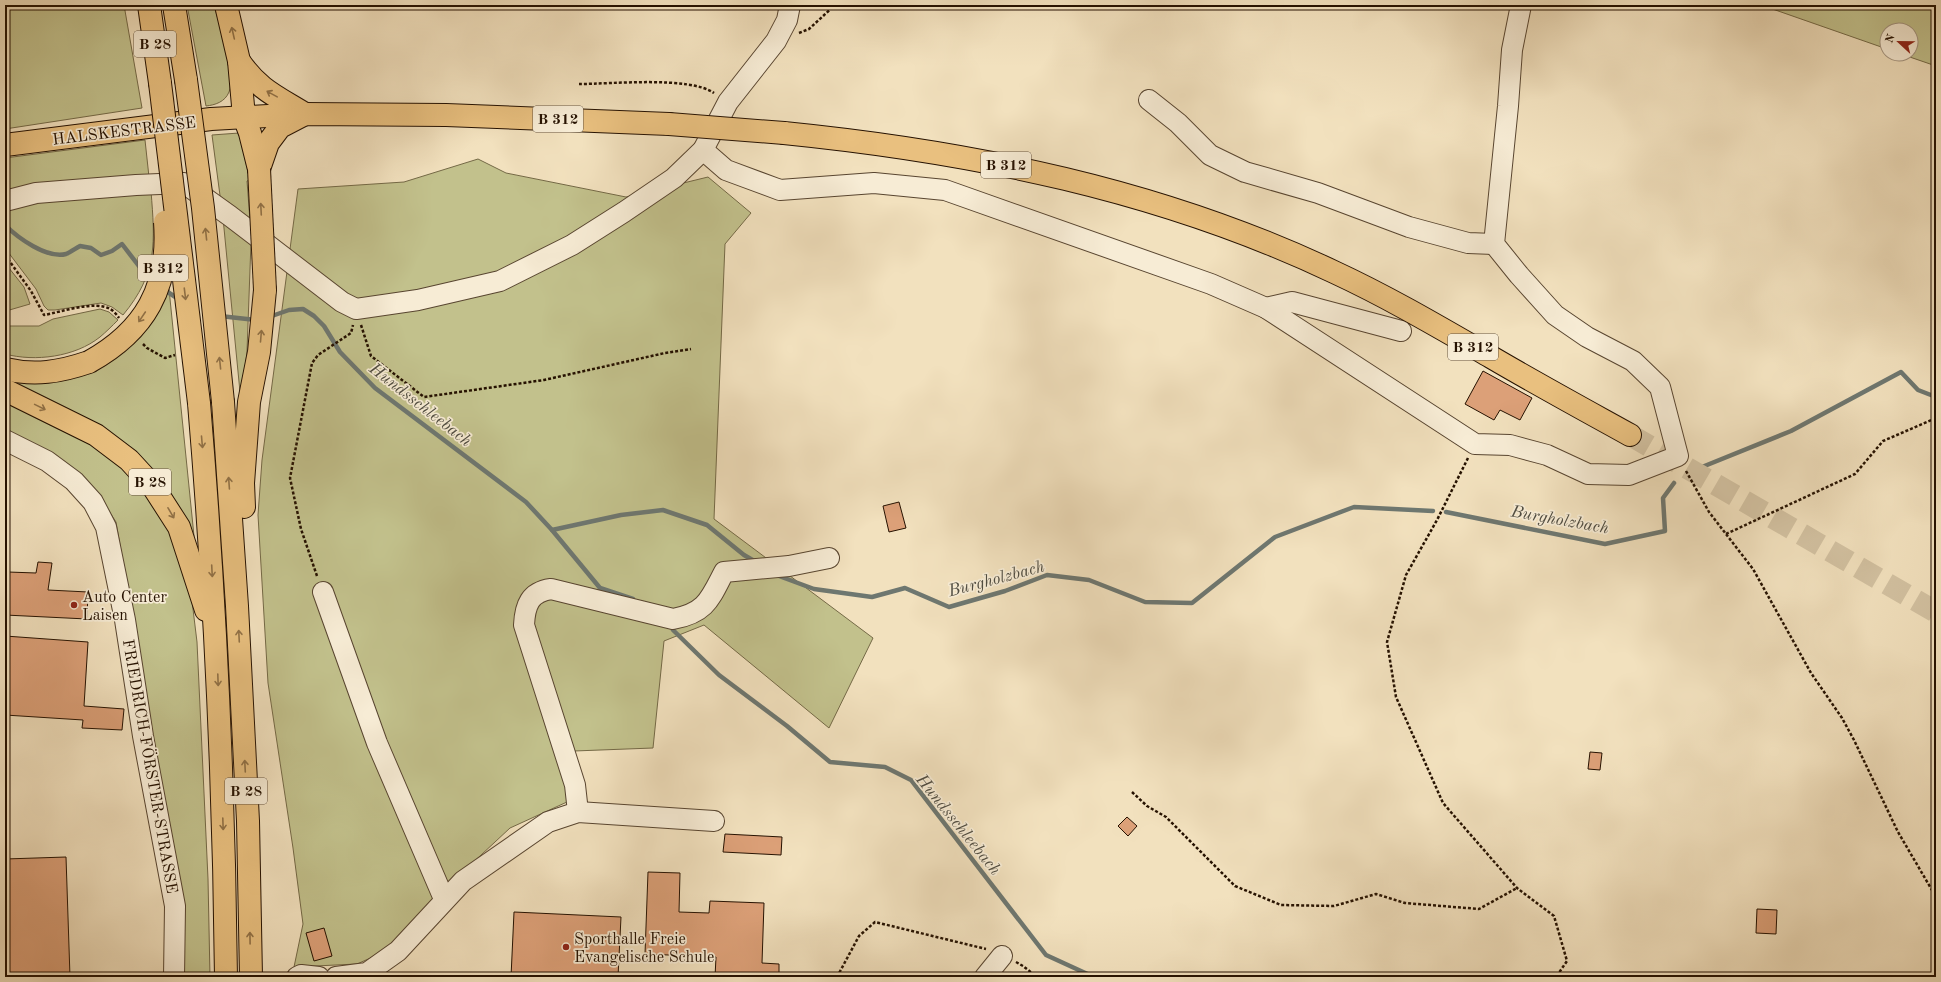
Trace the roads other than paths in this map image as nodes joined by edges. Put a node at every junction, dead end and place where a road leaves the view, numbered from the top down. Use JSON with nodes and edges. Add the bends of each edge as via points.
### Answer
{"nodes":[{"id":1,"x":149,"y":5,"type":"edge"},
{"id":2,"x":174,"y":5,"type":"edge"},
{"id":3,"x":226,"y":5,"type":"edge"},
{"id":4,"x":790,"y":5,"type":"edge"},
{"id":5,"x":1521,"y":5,"type":"edge"},
{"id":6,"x":239,"y":61,"type":"junction"},
{"id":7,"x":1149,"y":100,"type":"dead end"},
{"id":8,"x":305,"y":114,"type":"junction"},
{"id":9,"x":244,"y":117,"type":"junction"},
{"id":10,"x":167,"y":144,"type":"junction"},
{"id":11,"x":5,"y":145,"type":"edge"},
{"id":12,"x":703,"y":150,"type":"junction"},
{"id":13,"x":259,"y":169,"type":"junction"},
{"id":14,"x":5,"y":201,"type":"edge"},
{"id":15,"x":1494,"y":244,"type":"junction"},
{"id":16,"x":1266,"y":308,"type":"junction"},
{"id":17,"x":1401,"y":331,"type":"dead end"},
{"id":18,"x":5,"y":369,"type":"edge"},
{"id":19,"x":5,"y":390,"type":"edge"},
{"id":20,"x":1630,"y":435,"type":"tunnel mouth"},
{"id":21,"x":5,"y":440,"type":"edge"},
{"id":22,"x":829,"y":558,"type":"dead end"},
{"id":23,"x":323,"y":592,"type":"road end"},
{"id":24,"x":237,"y":606,"type":"junction"},
{"id":25,"x":216,"y":641,"type":"junction"},
{"id":26,"x":578,"y":812,"type":"junction"},
{"id":27,"x":714,"y":821,"type":"dead end"},
{"id":28,"x":444,"y":900,"type":"junction"},
{"id":29,"x":1002,"y":956,"type":"road end"},
{"id":30,"x":174,"y":977,"type":"edge"},
{"id":31,"x":226,"y":977,"type":"edge"},
{"id":32,"x":250,"y":977,"type":"edge"},
{"id":33,"x":297,"y":977,"type":"edge"},
{"id":34,"x":319,"y":977,"type":"edge"},
{"id":35,"x":336,"y":977,"type":"edge"},
{"id":36,"x":985,"y":977,"type":"edge"}],
"edges":[{"from":1,"to":10,"type":"main road","number":"B 28","bridge":true},
{"from":24,"to":2,"type":"main road","number":"B 28","one_way":true,"bridge":true,"via":[[224,402],[203,208]]},
{"from":6,"to":3,"type":"main road","number":"B 312","one_way":true},
{"from":4,"to":12,"type":"street","via":[[787,20],[776,41],[728,102]]},
{"from":5,"to":15,"type":"street","via":[[1512,50]]},
{"from":8,"to":6,"type":"main road","number":"B 312","one_way":true,"via":[[263,90]]},
{"from":6,"to":9,"type":"main road","number":"B 28"},
{"from":7,"to":15,"type":"street","via":[[1178,123],[1210,155],[1245,172],[1318,193],[1409,227],[1468,243]]},
{"from":8,"to":9,"type":"main road","number":"B 312"},
{"from":8,"to":13,"type":"main road","number":"B 312","via":[[280,128],[268,144]]},
{"from":8,"to":20,"type":"main road","number":"B 312","bridge":true,"via":[[446,115],[669,124],[784,133],[909,148],[1036,171],[1102,187],[1210,221],[1297,255],[1378,293]]},
{"from":9,"to":11,"type":"main road","name":"HALSKESTRASSE","number":"B 312"},
{"from":9,"to":13,"type":"main road","number":"B 28"},
{"from":10,"to":18,"type":"main road","number":"B 312","one_way":true,"bridge":true,"via":[[162,178],[166,234],[164,261],[159,284],[139,322],[108,352],[89,362],[54,373]]},
{"from":10,"to":25,"type":"main road","number":"B 28","one_way":true,"bridge":true,"via":[[199,403]]},
{"from":12,"to":14,"type":"street","via":[[674,178],[624,212],[572,245],[500,281],[418,300],[356,309],[342,302],[184,183],[136,184],[36,193]]},
{"from":12,"to":16,"type":"street","via":[[726,170],[780,190],[874,183],[945,190],[1211,284]]},
{"from":24,"to":13,"type":"main road","number":"B 28","one_way":true,"bridge":true,"via":[[245,550],[244,484],[249,402],[259,352],[265,290]]},
{"from":15,"to":16,"type":"street","via":[[1555,315],[1587,337],[1633,361],[1660,387],[1678,456],[1629,475],[1588,474],[1547,456],[1510,445],[1475,444]]},
{"from":16,"to":17,"type":"street","via":[[1292,302]]},
{"from":19,"to":25,"type":"main road","number":"B 28","one_way":true,"via":[[96,435],[129,460],[152,485],[179,527]]},
{"from":21,"to":30,"type":"street","name":"FRIEDRICH-FÖRSTER-STRASSE","via":[[47,461],[74,481],[93,502],[106,527],[125,620],[143,736],[175,906]]},
{"from":22,"to":26,"type":"street","via":[[789,566],[724,572],[704,606],[690,616],[673,619],[551,589],[541,590],[534,596],[525,613],[524,625],[575,785]]},
{"from":23,"to":28,"type":"street","via":[[377,743]]},
{"from":32,"to":24,"type":"main road","number":"B 28","one_way":true,"via":[[248,821]]},
{"from":25,"to":31,"type":"main road","number":"B 28","one_way":true},
{"from":26,"to":27,"type":"street"},
{"from":26,"to":28,"type":"street","via":[[548,822],[522,842],[484,864],[462,881]]},
{"from":28,"to":35,"type":"street","via":[[398,951],[367,973]]},
{"from":29,"to":36,"type":"street"},
{"from":33,"to":34,"type":"street"}]}
